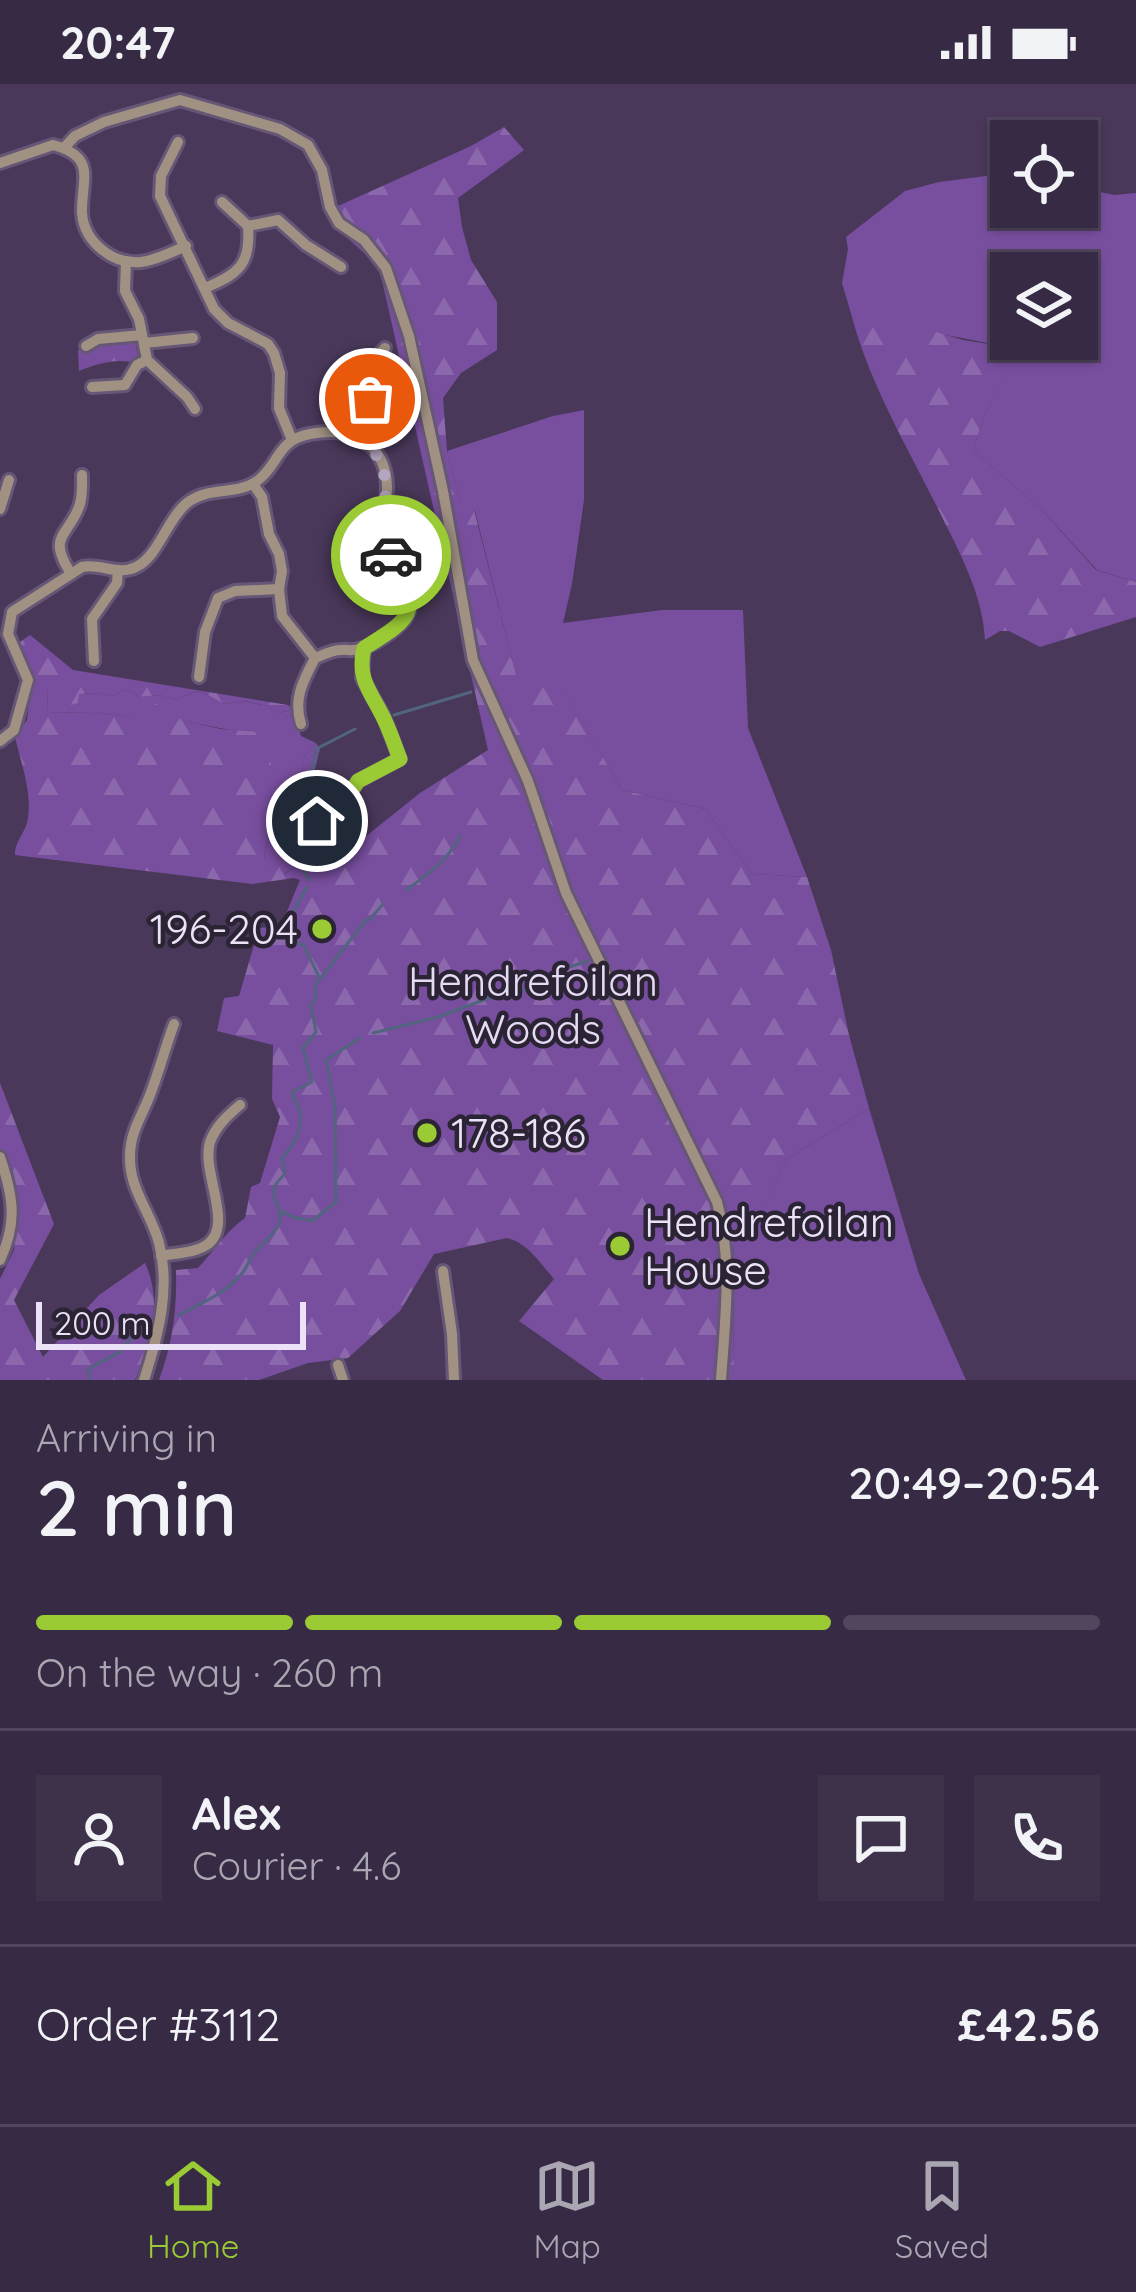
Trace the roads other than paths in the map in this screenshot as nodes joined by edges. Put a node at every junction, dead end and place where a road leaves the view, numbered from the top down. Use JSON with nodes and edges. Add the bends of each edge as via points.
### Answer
{"nodes":[{"id":1,"x":61,"y":147,"type":"junction"},
{"id":2,"x":188,"y":158,"type":"dead end"},
{"id":3,"x":0,"y":163,"type":"edge"},
{"id":4,"x":223,"y":202,"type":"dead end"},
{"id":5,"x":248,"y":226,"type":"junction"},
{"id":6,"x":330,"y":240,"type":"dead end"},
{"id":7,"x":186,"y":246,"type":"junction"},
{"id":8,"x":322,"y":254,"type":"junction"},
{"id":9,"x":126,"y":261,"type":"junction"},
{"id":10,"x":341,"y":266,"type":"dead end"},
{"id":11,"x":205,"y":287,"type":"junction"},
{"id":12,"x":193,"y":338,"type":"dead end"},
{"id":13,"x":143,"y":339,"type":"junction"},
{"id":14,"x":86,"y":346,"type":"dead end"},
{"id":15,"x":385,"y":348,"type":"dead end"},
{"id":16,"x":147,"y":360,"type":"junction"},
{"id":17,"x":92,"y":387,"type":"dead end"},
{"id":18,"x":188,"y":397,"type":"junction"},
{"id":19,"x":172,"y":407,"type":"dead end"},
{"id":20,"x":195,"y":409,"type":"dead end"},
{"id":21,"x":359,"y":435,"type":"junction"},
{"id":22,"x":292,"y":440,"type":"junction"},
{"id":23,"x":82,"y":475,"type":"dead end"},
{"id":24,"x":9,"y":480,"type":"dead end"},
{"id":25,"x":253,"y":484,"type":"junction"},
{"id":26,"x":0,"y":509,"type":"edge"},
{"id":27,"x":118,"y":570,"type":"junction"},
{"id":28,"x":71,"y":574,"type":"junction"},
{"id":29,"x":279,"y":589,"type":"junction"},
{"id":30,"x":6,"y":609,"type":"edge"},
{"id":31,"x":364,"y":648,"type":"junction"},
{"id":32,"x":187,"y":654,"type":"dead end"},
{"id":33,"x":201,"y":657,"type":"junction"},
{"id":34,"x":315,"y":658,"type":"junction"},
{"id":35,"x":94,"y":661,"type":"dead end"},
{"id":36,"x":199,"y":677,"type":"dead end"},
{"id":37,"x":297,"y":720,"type":"dead end"},
{"id":38,"x":0,"y":741,"type":"edge"},
{"id":39,"x":337,"y":813,"type":"junction"},
{"id":40,"x":317,"y":821,"type":"dead end"},
{"id":41,"x":351,"y":839,"type":"dead end"},
{"id":42,"x":174,"y":1024,"type":"dead end"},
{"id":43,"x":240,"y":1105,"type":"dead end"},
{"id":44,"x":0,"y":1157,"type":"edge"},
{"id":45,"x":161,"y":1256,"type":"junction"},
{"id":46,"x":0,"y":1260,"type":"edge"},
{"id":47,"x":443,"y":1271,"type":"dead end"},
{"id":48,"x":338,"y":1365,"type":"dead end"},
{"id":49,"x":144,"y":1380,"type":"edge"},
{"id":50,"x":343,"y":1380,"type":"edge"},
{"id":51,"x":454,"y":1380,"type":"edge"},
{"id":52,"x":721,"y":1380,"type":"edge"}],
"edges":[{"from":1,"to":3,"type":"street"},
{"from":1,"to":9,"type":"street","via":[[85,172],[88,235]]},
{"from":1,"to":52,"type":"street","via":[[104,122],[180,100],[280,128],[308,145],[339,223],[386,268],[409,336],[473,660],[528,781],[566,893],[717,1202],[728,1306]]},
{"from":2,"to":7,"type":"street","via":[[176,146],[160,196]]},
{"from":4,"to":5,"type":"street"},
{"from":5,"to":8,"type":"street","via":[[278,220]]},
{"from":5,"to":11,"type":"street","via":[[241,267]]},
{"from":6,"to":8,"type":"street"},
{"from":7,"to":9,"type":"street"},
{"from":7,"to":11,"type":"street"},
{"from":8,"to":10,"type":"street"},
{"from":9,"to":13,"type":"street","via":[[124,291]]},
{"from":11,"to":22,"type":"street","via":[[228,323],[274,353],[279,408]]},
{"from":12,"to":13,"type":"street"},
{"from":13,"to":14,"type":"street"},
{"from":13,"to":16,"type":"street"},
{"from":15,"to":21,"type":"street","via":[[370,353],[368,418]]},
{"from":16,"to":17,"type":"street","via":[[124,385]]},
{"from":16,"to":18,"type":"street"},
{"from":18,"to":19,"type":"street"},
{"from":18,"to":20,"type":"street"},
{"from":21,"to":22,"type":"street"},
{"from":21,"to":31,"type":"street","via":[[386,470],[384,535],[411,605],[396,628]]},
{"from":22,"to":25,"type":"street"},
{"from":23,"to":28,"type":"street","via":[[79,509],[59,545]]},
{"from":24,"to":26,"type":"street"},
{"from":25,"to":27,"type":"street","via":[[193,498],[144,562]]},
{"from":25,"to":29,"type":"street","via":[[279,554]]},
{"from":27,"to":28,"type":"street","via":[[91,565]]},
{"from":27,"to":35,"type":"street","via":[[92,619]]},
{"from":28,"to":30,"type":"street"},
{"from":29,"to":33,"type":"street","via":[[218,598]]},
{"from":29,"to":34,"type":"street","via":[[281,616]]},
{"from":30,"to":38,"type":"street","via":[[28,680],[14,730]]},
{"from":31,"to":34,"type":"street"},
{"from":31,"to":39,"type":"street","via":[[362,678],[400,759],[358,781]]},
{"from":32,"to":33,"type":"street"},
{"from":33,"to":36,"type":"street"},
{"from":34,"to":37,"type":"street"},
{"from":39,"to":40,"type":"street"},
{"from":39,"to":41,"type":"street"},
{"from":42,"to":45,"type":"street","via":[[129,1152]]},
{"from":43,"to":45,"type":"street","via":[[221,1121],[208,1155],[217,1233],[203,1247]]},
{"from":44,"to":46,"type":"street","via":[[13,1218]]},
{"from":45,"to":49,"type":"street","via":[[162,1310]]},
{"from":47,"to":51,"type":"street"},
{"from":48,"to":50,"type":"street"}]}
